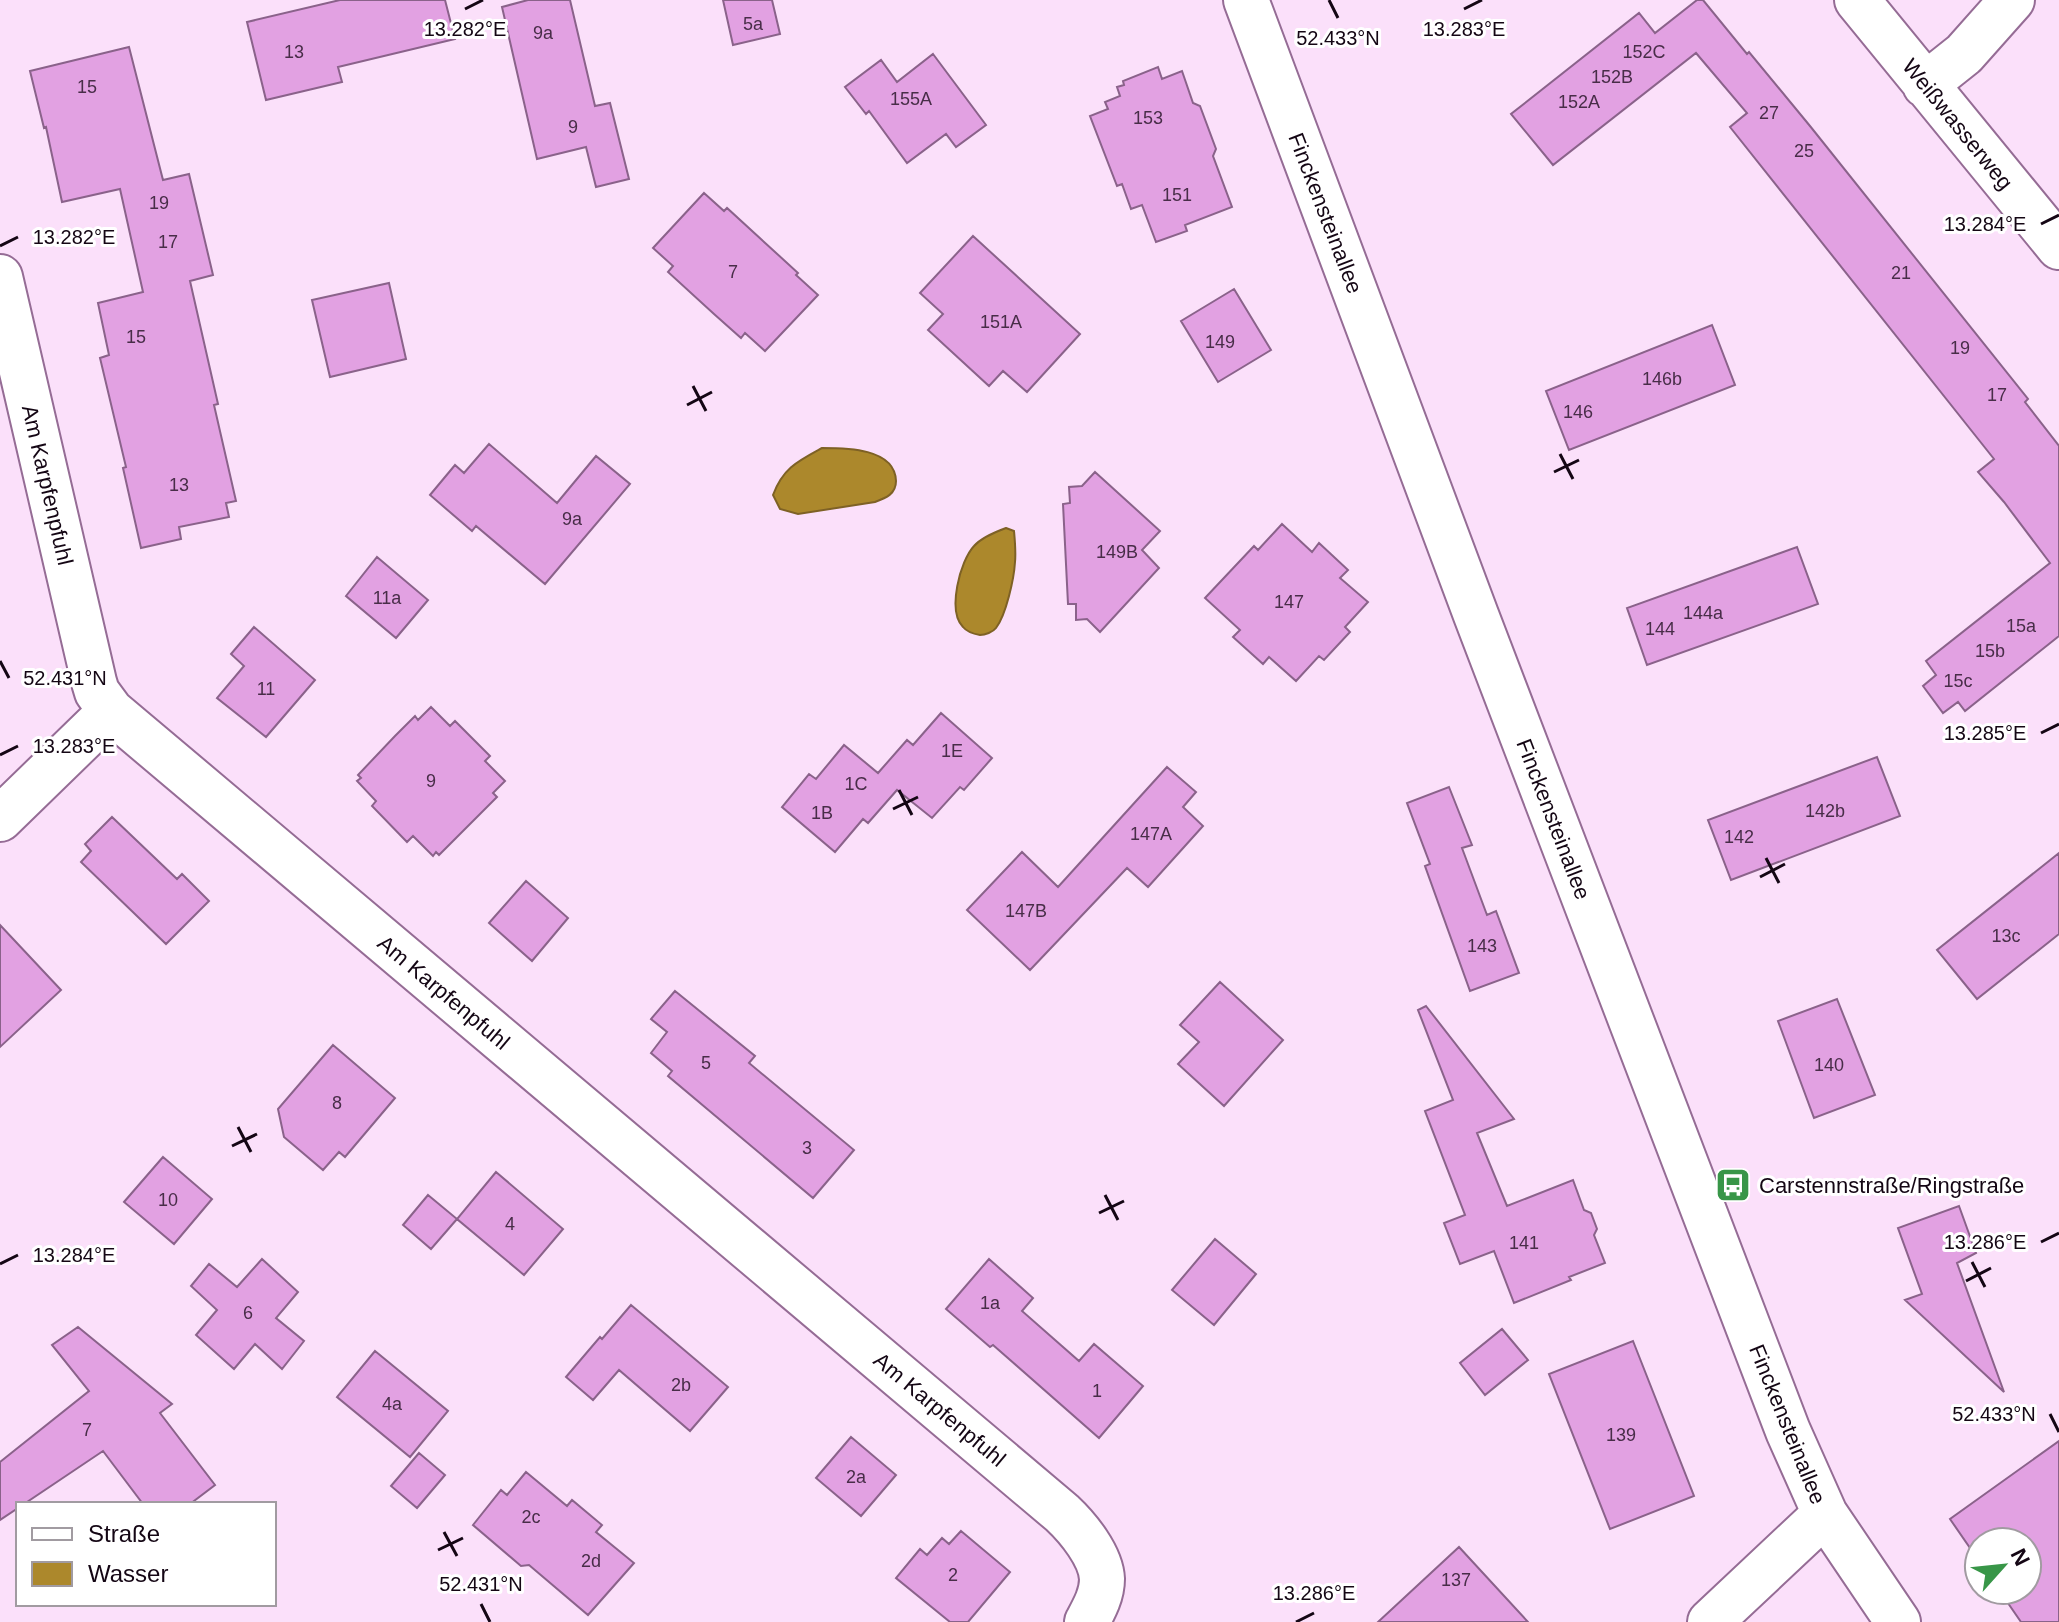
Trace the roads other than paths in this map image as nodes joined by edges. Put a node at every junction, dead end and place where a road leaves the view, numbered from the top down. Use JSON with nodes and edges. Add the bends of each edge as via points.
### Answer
{"nodes":[{"id":1,"x":1246,"y":0,"type":"edge"},
{"id":2,"x":1857,"y":0,"type":"edge"},
{"id":3,"x":2012,"y":0,"type":"edge"},
{"id":4,"x":1925,"y":85,"type":"junction"},
{"id":5,"x":2059,"y":247,"type":"edge"},
{"id":6,"x":0,"y":277,"type":"edge"},
{"id":7,"x":111,"y":711,"type":"junction"},
{"id":8,"x":0,"y":819,"type":"edge"},
{"id":9,"x":1825,"y":1514,"type":"junction"},
{"id":10,"x":1730,"y":1616,"type":"edge"},
{"id":11,"x":1087,"y":1622,"type":"edge"},
{"id":12,"x":1898,"y":1622,"type":"edge"}],
"edges":[{"from":1,"to":9,"type":"street","name":"Finckensteinallee","via":[[1782,1417]]},
{"from":2,"to":4,"type":"street","name":"Weißwasserweg"},
{"from":3,"to":4,"type":"street","via":[[1964,54]]},
{"from":4,"to":5,"type":"street","name":"Weißwasserweg"},
{"from":6,"to":7,"type":"street","name":"Am Karpfenpfuhl","via":[[97,692]]},
{"from":7,"to":8,"type":"street"},
{"from":7,"to":11,"type":"street","name":"Am Karpfenpfuhl","via":[[1074,1524],[1092,1548],[1102,1577]]},
{"from":9,"to":10,"type":"street"},
{"from":9,"to":12,"type":"street","name":"Finckensteinallee"}]}
